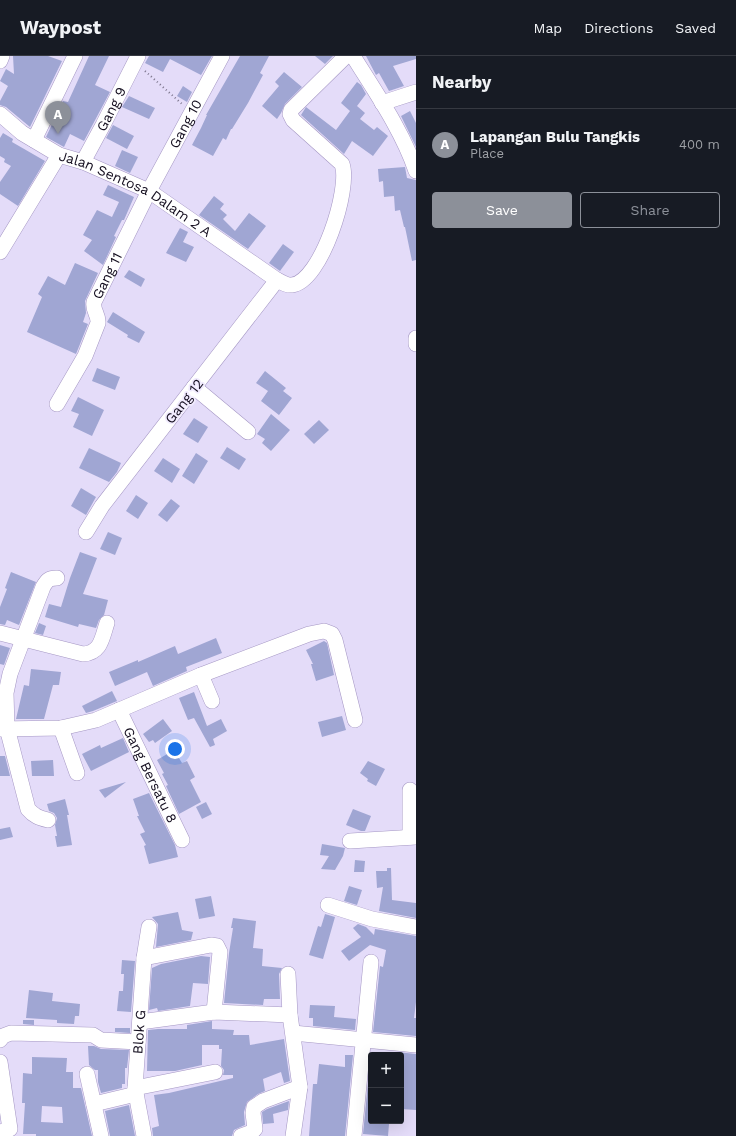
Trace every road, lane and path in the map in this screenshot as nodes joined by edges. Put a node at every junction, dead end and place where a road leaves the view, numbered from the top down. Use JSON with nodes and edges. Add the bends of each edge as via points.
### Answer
{"nodes":[{"id":1,"x":2,"y":56,"type":"edge"},
{"id":2,"x":75,"y":56,"type":"edge"},
{"id":3,"x":222,"y":56,"type":"edge"},
{"id":4,"x":346,"y":56,"type":"edge"},
{"id":5,"x":353,"y":56,"type":"edge"},
{"id":6,"x":137,"y":59,"type":"edge"},
{"id":7,"x":0,"y":62,"type":"edge"},
{"id":8,"x":416,"y":92,"type":"edge"},
{"id":9,"x":382,"y":103,"type":"junction"},
{"id":10,"x":192,"y":113,"type":"junction"},
{"id":11,"x":0,"y":114,"type":"edge"},
{"id":12,"x":34,"y":140,"type":"junction"},
{"id":13,"x":59,"y":155,"type":"junction"},
{"id":14,"x":83,"y":162,"type":"junction"},
{"id":15,"x":416,"y":171,"type":"edge"},
{"id":16,"x":149,"y":191,"type":"junction"},
{"id":17,"x":0,"y":252,"type":"edge"},
{"id":18,"x":274,"y":277,"type":"junction"},
{"id":19,"x":416,"y":338,"type":"edge"},
{"id":20,"x":416,"y":344,"type":"edge"},
{"id":21,"x":194,"y":387,"type":"junction"},
{"id":22,"x":57,"y":404,"type":"dead end"},
{"id":23,"x":248,"y":432,"type":"dead end"},
{"id":24,"x":86,"y":532,"type":"dead end"},
{"id":25,"x":57,"y":578,"type":"dead end"},
{"id":26,"x":107,"y":623,"type":"dead end"},
{"id":27,"x":0,"y":633,"type":"edge"},
{"id":28,"x":22,"y":639,"type":"junction"},
{"id":29,"x":200,"y":675,"type":"junction"},
{"id":30,"x":212,"y":701,"type":"dead end"},
{"id":31,"x":119,"y":710,"type":"junction"},
{"id":32,"x":355,"y":720,"type":"dead end"},
{"id":33,"x":3,"y":728,"type":"edge"},
{"id":34,"x":61,"y":728,"type":"junction"},
{"id":35,"x":77,"y":773,"type":"dead end"},
{"id":36,"x":410,"y":790,"type":"dead end"},
{"id":37,"x":48,"y":820,"type":"dead end"},
{"id":38,"x":413,"y":837,"type":"edge"},
{"id":39,"x":182,"y":840,"type":"dead end"},
{"id":40,"x":350,"y":841,"type":"dead end"},
{"id":41,"x":328,"y":905,"type":"dead end"},
{"id":42,"x":150,"y":927,"type":"dead end"},
{"id":43,"x":416,"y":927,"type":"edge"},
{"id":44,"x":144,"y":958,"type":"junction"},
{"id":45,"x":371,"y":962,"type":"dead end"},
{"id":46,"x":288,"y":974,"type":"dead end"},
{"id":47,"x":214,"y":1012,"type":"junction"},
{"id":48,"x":290,"y":1015,"type":"junction"},
{"id":49,"x":140,"y":1022,"type":"junction"},
{"id":50,"x":293,"y":1033,"type":"junction"},
{"id":51,"x":0,"y":1040,"type":"edge"},
{"id":52,"x":364,"y":1040,"type":"junction"},
{"id":53,"x":138,"y":1042,"type":"junction"},
{"id":54,"x":416,"y":1045,"type":"edge"},
{"id":55,"x":0,"y":1062,"type":"edge"},
{"id":56,"x":215,"y":1072,"type":"dead end"},
{"id":57,"x":88,"y":1074,"type":"dead end"},
{"id":58,"x":300,"y":1087,"type":"junction"},
{"id":59,"x":136,"y":1091,"type":"junction"},
{"id":60,"x":94,"y":1104,"type":"junction"},
{"id":61,"x":7,"y":1132,"type":"edge"},
{"id":62,"x":101,"y":1136,"type":"edge"},
{"id":63,"x":144,"y":1136,"type":"edge"},
{"id":64,"x":242,"y":1136,"type":"edge"},
{"id":65,"x":293,"y":1136,"type":"edge"},
{"id":66,"x":354,"y":1136,"type":"edge"}],
"edges":[{"from":1,"to":7,"type":"street"},
{"from":2,"to":12,"type":"street"},
{"from":3,"to":10,"type":"street","name":"Gang 10"},
{"from":4,"to":18,"type":"street","via":[[291,110],[290,114],[293,120],[342,164],[342,189],[335,220],[319,260],[303,280],[292,285]]},
{"from":5,"to":9,"type":"street"},
{"from":6,"to":10,"type":"path"},
{"from":6,"to":14,"type":"street","name":"Gang 9"},
{"from":8,"to":9,"type":"street"},
{"from":9,"to":15,"type":"street","via":[[402,137]]},
{"from":10,"to":16,"type":"street","name":"Gang 10"},
{"from":11,"to":12,"type":"street","name":"Jalan Sentosa Dalam 2 A"},
{"from":12,"to":13,"type":"street","name":"Jalan Sentosa Dalam 2 A"},
{"from":13,"to":14,"type":"street","name":"Jalan Sentosa Dalam 2 A"},
{"from":13,"to":17,"type":"street"},
{"from":14,"to":16,"type":"street","name":"Jalan Sentosa Dalam 2 A"},
{"from":16,"to":18,"type":"street","name":"Jalan Sentosa Dalam 2 A"},
{"from":16,"to":22,"type":"street","name":"Gang 11","via":[[94,302],[98,323],[85,356]]},
{"from":18,"to":21,"type":"street","name":"Gang 12"},
{"from":19,"to":20,"type":"street"},
{"from":21,"to":23,"type":"street"},
{"from":21,"to":24,"type":"street","name":"Gang 12","via":[[102,506]]},
{"from":25,"to":28,"type":"street","via":[[46,581]]},
{"from":26,"to":28,"type":"street","via":[[100,645],[90,654]]},
{"from":27,"to":28,"type":"street"},
{"from":28,"to":33,"type":"street","via":[[7,684]]},
{"from":29,"to":30,"type":"street"},
{"from":29,"to":31,"type":"street"},
{"from":29,"to":32,"type":"street","via":[[309,634],[332,634],[336,640]]},
{"from":31,"to":34,"type":"street","via":[[96,720]]},
{"from":31,"to":39,"type":"street","name":"Gang Bersatu 8"},
{"from":33,"to":34,"type":"street"},
{"from":33,"to":37,"type":"street","via":[[28,809],[32,815]]},
{"from":34,"to":35,"type":"street"},
{"from":36,"to":38,"type":"street"},
{"from":38,"to":40,"type":"street"},
{"from":41,"to":43,"type":"street","via":[[372,919]]},
{"from":42,"to":44,"type":"street","name":"Blok G"},
{"from":44,"to":47,"type":"street","via":[[217,946],[220,952]]},
{"from":44,"to":49,"type":"street","name":"Blok G"},
{"from":45,"to":52,"type":"street"},
{"from":46,"to":48,"type":"street"},
{"from":47,"to":48,"type":"street"},
{"from":47,"to":49,"type":"street"},
{"from":48,"to":50,"type":"street"},
{"from":49,"to":53,"type":"street","name":"Blok G"},
{"from":50,"to":52,"type":"street"},
{"from":50,"to":58,"type":"street"},
{"from":51,"to":53,"type":"street","via":[[11,1033],[92,1035],[101,1040]]},
{"from":52,"to":54,"type":"street"},
{"from":52,"to":66,"type":"street"},
{"from":53,"to":59,"type":"street","name":"Blok G"},
{"from":55,"to":61,"type":"street"},
{"from":56,"to":59,"type":"street"},
{"from":57,"to":60,"type":"street"},
{"from":58,"to":64,"type":"street","via":[[254,1107],[255,1129]]},
{"from":58,"to":65,"type":"street"},
{"from":59,"to":60,"type":"street"},
{"from":59,"to":63,"type":"street","name":"Blok G"},
{"from":60,"to":62,"type":"street"}]}
